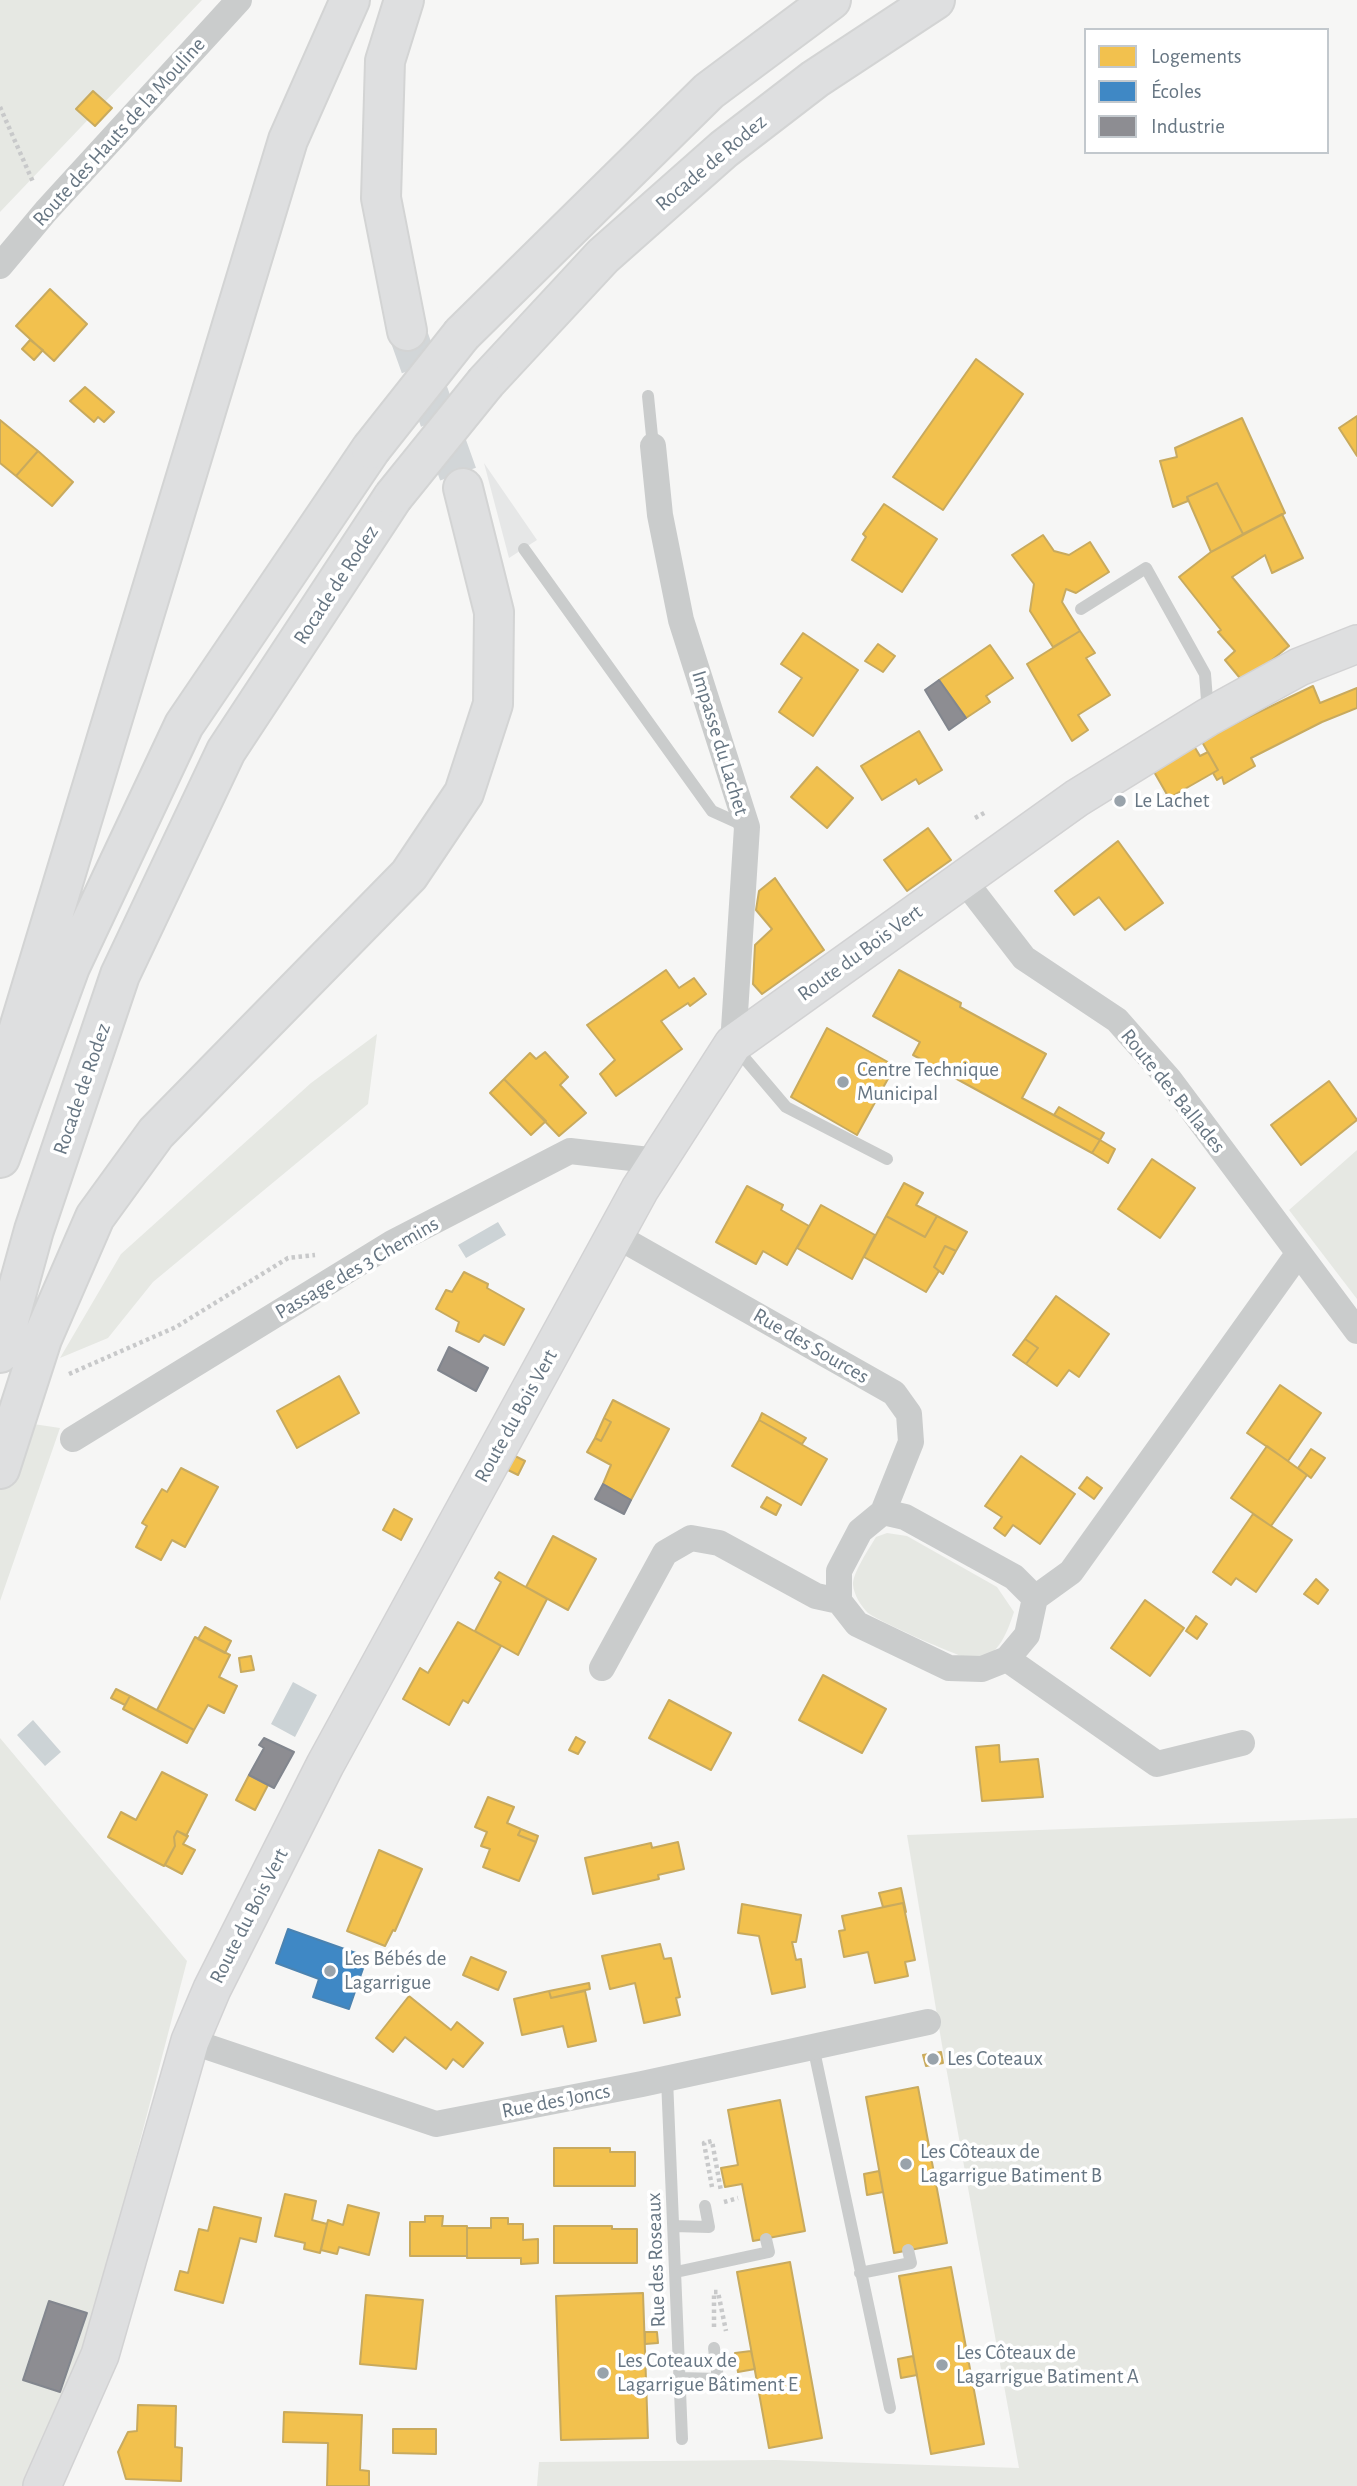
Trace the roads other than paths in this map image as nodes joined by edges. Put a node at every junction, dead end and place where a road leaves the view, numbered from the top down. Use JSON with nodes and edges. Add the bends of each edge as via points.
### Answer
{"nodes":[{"id":1,"x":239,"y":0,"type":"edge"},
{"id":2,"x":350,"y":0,"type":"edge"},
{"id":3,"x":404,"y":0,"type":"edge"},
{"id":4,"x":831,"y":0,"type":"edge"},
{"id":5,"x":935,"y":0,"type":"edge"},
{"id":6,"x":0,"y":266,"type":"edge"},
{"id":7,"x":407,"y":331,"type":"tunnel mouth"},
{"id":8,"x":648,"y":396,"type":"dead end"},
{"id":9,"x":653,"y":446,"type":"joint"},
{"id":10,"x":463,"y":488,"type":"tunnel mouth"},
{"id":11,"x":524,"y":549,"type":"dead end"},
{"id":12,"x":1081,"y":609,"type":"dead end"},
{"id":13,"x":1357,"y":644,"type":"edge"},
{"id":14,"x":1208,"y":717,"type":"junction"},
{"id":15,"x":747,"y":827,"type":"junction"},
{"id":16,"x":963,"y":879,"type":"junction"},
{"id":17,"x":733,"y":1044,"type":"junction"},
{"id":18,"x":0,"y":1091,"type":"edge"},
{"id":19,"x":0,"y":1158,"type":"edge"},
{"id":20,"x":887,"y":1159,"type":"dead end"},
{"id":21,"x":658,"y":1161,"type":"junction"},
{"id":22,"x":615,"y":1235,"type":"junction"},
{"id":23,"x":1298,"y":1254,"type":"junction"},
{"id":24,"x":1357,"y":1331,"type":"edge"},
{"id":25,"x":0,"y":1353,"type":"edge"},
{"id":26,"x":73,"y":1439,"type":"dead end"},
{"id":27,"x":0,"y":1469,"type":"edge"},
{"id":28,"x":883,"y":1512,"type":"junction"},
{"id":29,"x":1035,"y":1598,"type":"junction"},
{"id":30,"x":839,"y":1601,"type":"junction"},
{"id":31,"x":1007,"y":1659,"type":"junction"},
{"id":32,"x":602,"y":1668,"type":"dead end"},
{"id":33,"x":1242,"y":1743,"type":"dead end"},
{"id":34,"x":928,"y":2022,"type":"dead end"},
{"id":35,"x":190,"y":2041,"type":"junction"},
{"id":36,"x":813,"y":2046,"type":"junction"},
{"id":37,"x":667,"y":2079,"type":"junction"},
{"id":38,"x":705,"y":2206,"type":"road end"},
{"id":39,"x":674,"y":2226,"type":"junction"},
{"id":40,"x":766,"y":2239,"type":"dead end"},
{"id":41,"x":911,"y":2262,"type":"dead end"},
{"id":42,"x":676,"y":2272,"type":"junction"},
{"id":43,"x":860,"y":2273,"type":"junction"},
{"id":44,"x":714,"y":2348,"type":"dead end"},
{"id":45,"x":680,"y":2378,"type":"junction"},
{"id":46,"x":890,"y":2408,"type":"dead end"},
{"id":47,"x":682,"y":2439,"type":"dead end"},
{"id":48,"x":42,"y":2486,"type":"edge"}],
"edges":[{"from":1,"to":6,"type":"street","name":"Route des Hauts de la Mouline"},
{"from":2,"to":18,"type":"highway","via":[[288,140]]},
{"from":3,"to":7,"type":"highway","via":[[385,61],[381,198]]},
{"from":4,"to":19,"type":"highway","bridge":true,"via":[[709,91],[462,334],[371,449],[184,725],[70,967]]},
{"from":5,"to":25,"type":"highway","name":"Rocade de Rodez","bridge":true,"via":[[815,79],[724,149],[603,256],[486,382],[393,497],[226,751],[126,962],[34,1230]]},
{"from":8,"to":9,"type":"lane"},
{"from":9,"to":15,"type":"street","name":"Impasse du Lachet","via":[[660,515],[681,620]]},
{"from":10,"to":27,"type":"highway","via":[[494,612],[493,704],[464,793],[409,875],[156,1133],[95,1217],[42,1339]]},
{"from":11,"to":15,"type":"lane","via":[[712,811]]},
{"from":12,"to":14,"type":"lane","via":[[1146,568],[1205,674]]},
{"from":13,"to":14,"type":"street","name":"Route du Bois Vert","via":[[1299,667]]},
{"from":14,"to":16,"type":"street","name":"Route du Bois Vert","via":[[1077,798]]},
{"from":15,"to":17,"type":"street","name":"Impasse du Lachet"},
{"from":16,"to":17,"type":"street","name":"Route du Bois Vert"},
{"from":16,"to":23,"type":"street","name":"Route des Ballades","via":[[1024,958],[1117,1020],[1169,1079]]},
{"from":17,"to":20,"type":"lane","via":[[786,1107]]},
{"from":17,"to":21,"type":"street","name":"Route du Bois Vert"},
{"from":21,"to":22,"type":"street","name":"Route du Bois Vert"},
{"from":21,"to":26,"type":"street","name":"Passage des 3 Chemins","via":[[570,1151],[392,1244]]},
{"from":22,"to":28,"type":"street","name":"Rue des Sources","via":[[894,1393],[909,1414],[911,1442]]},
{"from":22,"to":35,"type":"street","name":"Route du Bois Vert","via":[[325,1765]]},
{"from":23,"to":24,"type":"street","name":"Route des Ballades"},
{"from":23,"to":29,"type":"street","via":[[1070,1572]]},
{"from":28,"to":29,"type":"street","via":[[905,1517],[1014,1577]]},
{"from":28,"to":30,"type":"street","name":"Rue des Sources","via":[[860,1531],[839,1571]]},
{"from":29,"to":31,"type":"street","via":[[1027,1635]]},
{"from":30,"to":31,"type":"street","via":[[858,1624],[949,1668],[982,1669]]},
{"from":30,"to":32,"type":"street","via":[[816,1596],[719,1543],[691,1538],[665,1553]]},
{"from":31,"to":33,"type":"street","via":[[1157,1764]]},
{"from":34,"to":36,"type":"street","name":"Rue des Joncs"},
{"from":35,"to":37,"type":"street","name":"Rue des Joncs","via":[[436,2124]]},
{"from":35,"to":48,"type":"street","name":"Route du Bois Vert","via":[[100,2355]]},
{"from":36,"to":37,"type":"street","name":"Rue des Joncs"},
{"from":36,"to":43,"type":"lane"},
{"from":37,"to":39,"type":"lane","name":"Rue des Roseaux"},
{"from":38,"to":39,"type":"lane","via":[[709,2227]]},
{"from":39,"to":42,"type":"lane","name":"Rue des Roseaux"},
{"from":40,"to":42,"type":"lane","via":[[769,2252],[750,2263]]},
{"from":41,"to":43,"type":"lane"},
{"from":42,"to":45,"type":"lane","name":"Rue des Roseaux"},
{"from":43,"to":46,"type":"lane"},
{"from":44,"to":45,"type":"lane","via":[[718,2379]]},
{"from":45,"to":47,"type":"lane","name":"Rue des Roseaux"}]}
